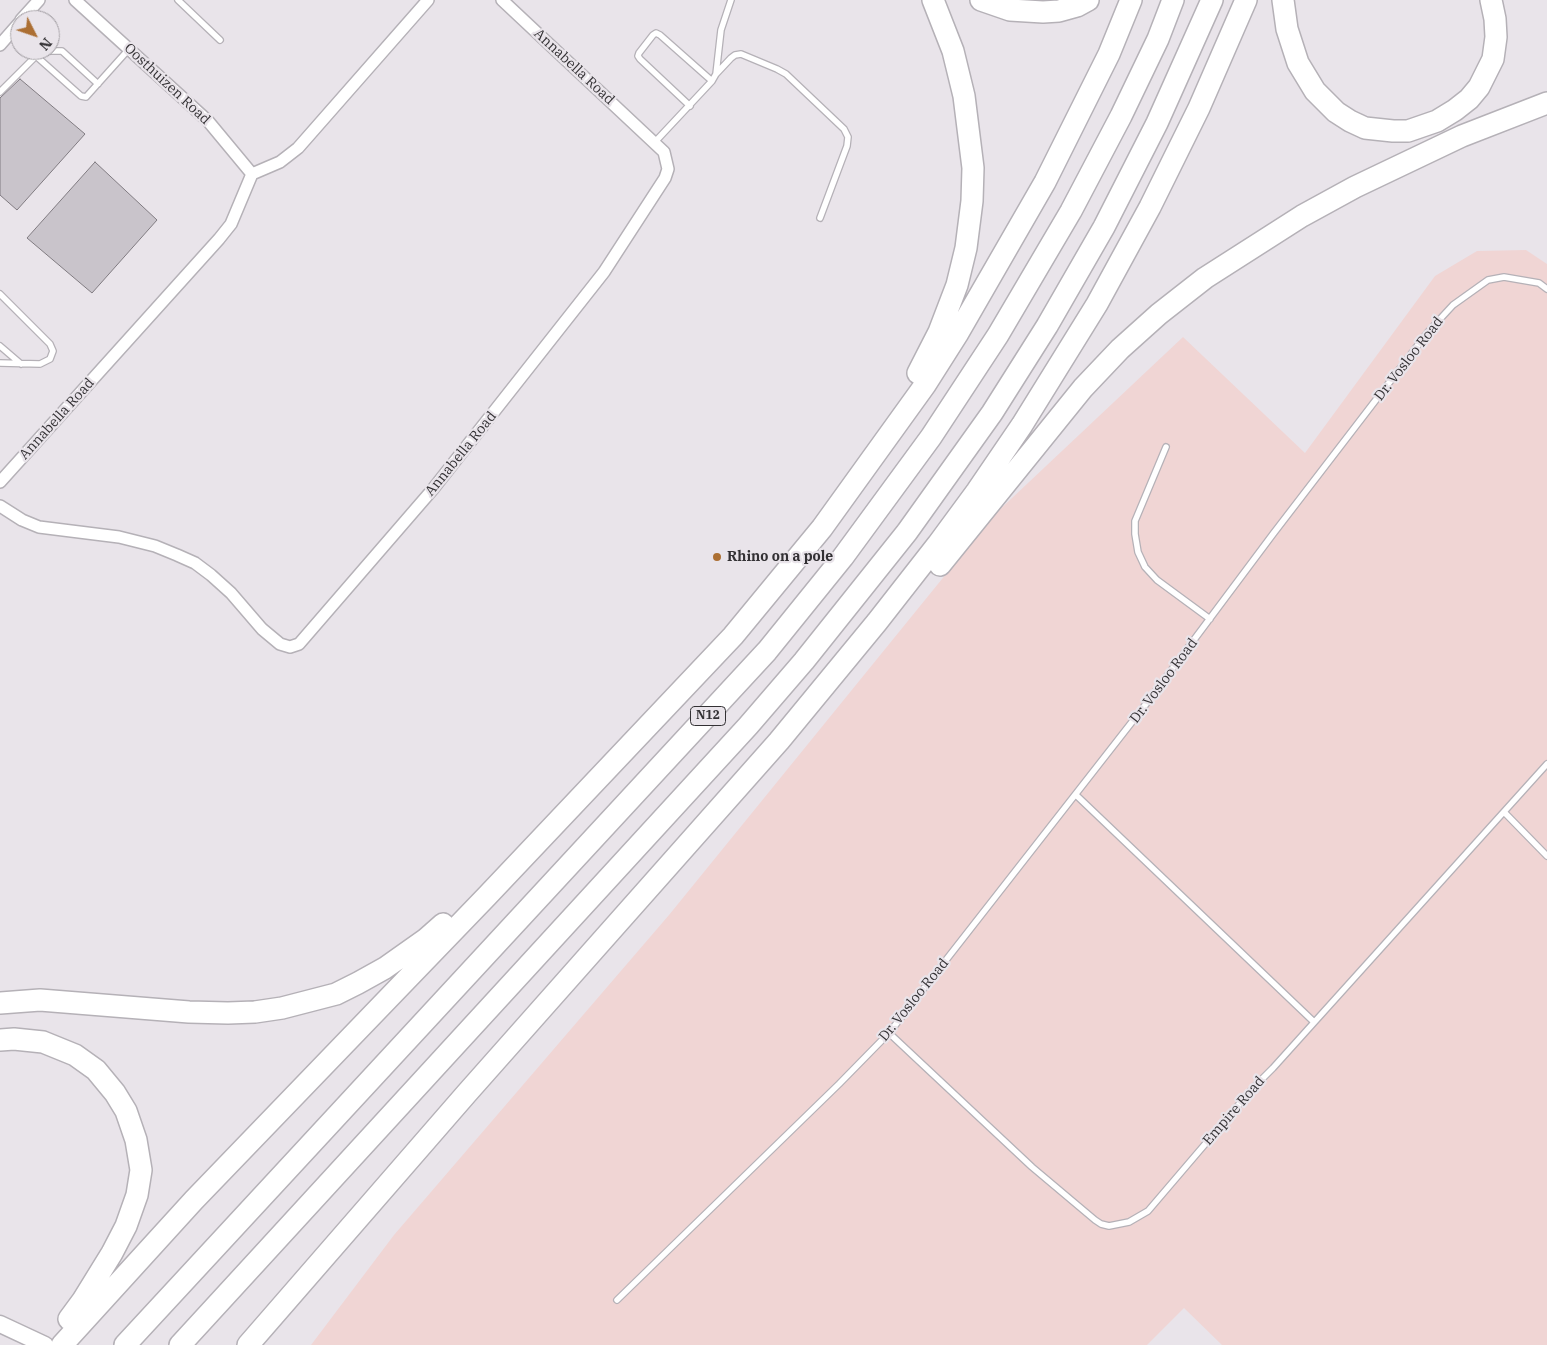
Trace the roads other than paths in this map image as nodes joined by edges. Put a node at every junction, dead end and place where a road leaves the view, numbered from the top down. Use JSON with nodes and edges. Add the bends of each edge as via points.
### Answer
{"nodes":[{"id":1,"x":39,"y":0,"type":"edge"},
{"id":2,"x":75,"y":0,"type":"edge"},
{"id":3,"x":178,"y":0,"type":"edge"},
{"id":4,"x":428,"y":0,"type":"edge"},
{"id":5,"x":502,"y":0,"type":"edge"},
{"id":6,"x":731,"y":0,"type":"edge"},
{"id":7,"x":933,"y":0,"type":"edge"},
{"id":8,"x":981,"y":0,"type":"edge"},
{"id":9,"x":1088,"y":0,"type":"edge"},
{"id":10,"x":1131,"y":0,"type":"edge"},
{"id":11,"x":1173,"y":0,"type":"edge"},
{"id":12,"x":1212,"y":0,"type":"edge"},
{"id":13,"x":1246,"y":0,"type":"edge"},
{"id":14,"x":1283,"y":0,"type":"edge"},
{"id":15,"x":1491,"y":0,"type":"edge"},
{"id":16,"x":30,"y":10,"type":"edge"},
{"id":17,"x":10,"y":34,"type":"edge"},
{"id":18,"x":220,"y":40,"type":"dead end"},
{"id":19,"x":0,"y":45,"type":"edge"},
{"id":20,"x":128,"y":49,"type":"junction"},
{"id":21,"x":60,"y":51,"type":"edge"},
{"id":22,"x":32,"y":60,"type":"edge"},
{"id":23,"x":40,"y":60,"type":"edge"},
{"id":24,"x":716,"y":74,"type":"junction"},
{"id":25,"x":712,"y":81,"type":"junction"},
{"id":26,"x":98,"y":84,"type":"junction"},
{"id":27,"x":0,"y":92,"type":"edge"},
{"id":28,"x":1547,"y":103,"type":"edge"},
{"id":29,"x":690,"y":106,"type":"junction"},
{"id":30,"x":654,"y":143,"type":"junction"},
{"id":31,"x":252,"y":174,"type":"junction"},
{"id":32,"x":820,"y":218,"type":"dead end"},
{"id":33,"x":1547,"y":289,"type":"edge"},
{"id":34,"x":0,"y":294,"type":"edge"},
{"id":35,"x":0,"y":346,"type":"edge"},
{"id":36,"x":0,"y":363,"type":"edge"},
{"id":37,"x":21,"y":364,"type":"junction"},
{"id":38,"x":1166,"y":448,"type":"dead end"},
{"id":39,"x":0,"y":482,"type":"edge"},
{"id":40,"x":0,"y":506,"type":"edge"},
{"id":41,"x":822,"y":528,"type":"junction"},
{"id":42,"x":1210,"y":619,"type":"junction"},
{"id":43,"x":779,"y":741,"type":"junction"},
{"id":44,"x":1547,"y":764,"type":"edge"},
{"id":45,"x":1076,"y":795,"type":"junction"},
{"id":46,"x":1504,"y":812,"type":"junction"},
{"id":47,"x":561,"y":816,"type":"junction"},
{"id":48,"x":1547,"y":856,"type":"edge"},
{"id":49,"x":0,"y":1003,"type":"edge"},
{"id":50,"x":1314,"y":1022,"type":"junction"},
{"id":51,"x":889,"y":1033,"type":"junction"},
{"id":52,"x":0,"y":1040,"type":"edge"},
{"id":53,"x":358,"y":1219,"type":"junction"},
{"id":54,"x":617,"y":1300,"type":"dead end"},
{"id":55,"x":0,"y":1324,"type":"edge"},
{"id":56,"x":46,"y":1345,"type":"edge"},
{"id":57,"x":50,"y":1345,"type":"edge"},
{"id":58,"x":62,"y":1345,"type":"edge"},
{"id":59,"x":125,"y":1345,"type":"edge"},
{"id":60,"x":180,"y":1345,"type":"edge"},
{"id":61,"x":248,"y":1345,"type":"edge"},
{"id":62,"x":261,"y":1345,"type":"edge"}],
"edges":[{"from":1,"to":16,"type":"street"},
{"from":2,"to":20,"type":"street","name":"Oosthuizen Road"},
{"from":3,"to":18,"type":"lane"},
{"from":4,"to":31,"type":"street","via":[[298,148],[280,162]]},
{"from":5,"to":30,"type":"street","name":"Annabella Road"},
{"from":6,"to":24,"type":"lane","via":[[721,30]]},
{"from":7,"to":41,"type":"highway","via":[[953,51],[969,130],[973,168],[966,248],[957,285],[939,332],[919,371]]},
{"from":8,"to":9,"type":"highway","via":[[1010,10],[1043,12],[1059,11]]},
{"from":10,"to":41,"type":"highway","via":[[1109,54],[1045,182],[958,333],[925,385]]},
{"from":11,"to":59,"type":"highway","number":"N12","via":[[1158,39],[1072,211],[998,335],[936,429],[843,557],[767,651]]},
{"from":12,"to":60,"type":"highway","number":"N12","via":[[1157,123],[1104,227],[992,413],[907,532],[748,726]]},
{"from":13,"to":43,"type":"highway","via":[[1199,108],[1150,207],[1059,367],[938,544]]},
{"from":14,"to":15,"type":"highway","via":[[1287,29],[1298,63],[1315,91],[1350,121],[1365,128],[1393,131],[1408,131],[1437,121],[1462,105],[1479,87],[1493,59],[1496,38]]},
{"from":17,"to":19,"type":"street"},
{"from":20,"to":26,"type":"lane"},
{"from":20,"to":31,"type":"street","name":"Oosthuizen Road","via":[[208,121]]},
{"from":21,"to":26,"type":"lane"},
{"from":22,"to":27,"type":"lane"},
{"from":23,"to":26,"type":"lane","via":[[81,96],[86,97]]},
{"from":24,"to":25,"type":"lane"},
{"from":24,"to":32,"type":"lane","via":[[731,58],[741,54],[777,69],[844,129],[848,137],[847,146]]},
{"from":25,"to":29,"type":"lane"},
{"from":25,"to":29,"type":"lane","via":[[660,35],[653,35],[638,56]]},
{"from":28,"to":43,"type":"highway","via":[[1462,136],[1355,187],[1247,250],[1159,314],[1082,388],[839,685],[803,724]]},
{"from":29,"to":30,"type":"lane"},
{"from":30,"to":40,"type":"street","name":"Annabella Road","via":[[664,152],[668,169],[665,178],[604,272],[433,490],[299,644],[290,647],[280,644],[262,629],[231,593],[195,563],[155,546],[119,537],[39,527]]},
{"from":31,"to":39,"type":"street","name":"Annabella Road","via":[[231,224],[219,239]]},
{"from":33,"to":42,"type":"lane","name":"Dr. Vosloo Road","via":[[1538,283],[1504,277],[1488,280],[1453,305],[1428,332]]},
{"from":34,"to":37,"type":"lane","via":[[50,344],[53,351],[50,360],[40,364]]},
{"from":35,"to":37,"type":"lane"},
{"from":36,"to":37,"type":"lane"},
{"from":38,"to":42,"type":"lane","via":[[1135,521],[1138,552],[1157,580]]},
{"from":41,"to":47,"type":"highway","via":[[734,636]]},
{"from":42,"to":45,"type":"lane","name":"Dr. Vosloo Road"},
{"from":43,"to":53,"type":"highway"},
{"from":44,"to":46,"type":"lane","name":"Empire Road"},
{"from":45,"to":50,"type":"lane"},
{"from":45,"to":51,"type":"lane","name":"Dr. Vosloo Road"},
{"from":46,"to":48,"type":"lane"},
{"from":46,"to":50,"type":"lane","name":"Empire Road"},
{"from":47,"to":49,"type":"highway","via":[[426,939],[384,968],[336,994],[282,1008],[228,1013],[40,1000]]},
{"from":47,"to":58,"type":"highway","via":[[194,1200]]},
{"from":50,"to":51,"type":"lane","name":"Empire Road","via":[[1148,1210],[1129,1222],[1109,1226],[1094,1220],[1032,1167]]},
{"from":51,"to":54,"type":"lane","name":"Dr. Vosloo Road"},
{"from":52,"to":57,"type":"highway","via":[[43,1042],[75,1055],[96,1070],[126,1111],[142,1170],[126,1226],[112,1253]]},
{"from":53,"to":61,"type":"highway"},
{"from":53,"to":62,"type":"highway"},
{"from":55,"to":56,"type":"main road"}]}
